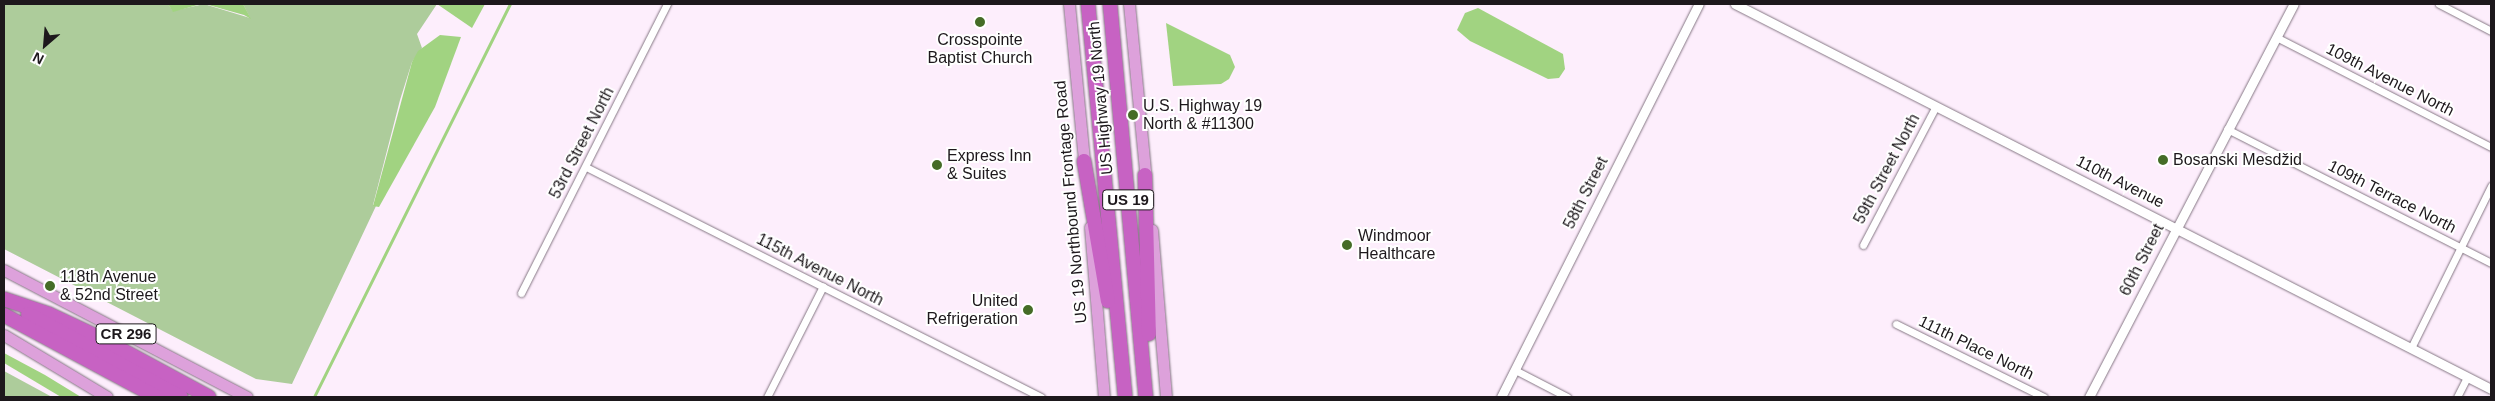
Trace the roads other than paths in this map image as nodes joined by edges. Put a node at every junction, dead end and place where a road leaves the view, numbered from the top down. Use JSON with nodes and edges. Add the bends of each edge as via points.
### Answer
{"nodes":[{"id":1,"x":667,"y":4,"type":"edge"},
{"id":2,"x":1069,"y":4,"type":"edge"},
{"id":3,"x":1088,"y":4,"type":"edge"},
{"id":4,"x":1110,"y":4,"type":"edge"},
{"id":5,"x":1129,"y":4,"type":"edge"},
{"id":6,"x":1699,"y":4,"type":"edge"},
{"id":7,"x":1735,"y":4,"type":"edge"},
{"id":8,"x":2294,"y":4,"type":"edge"},
{"id":9,"x":2439,"y":4,"type":"edge"},
{"id":10,"x":2491,"y":30,"type":"edge"},
{"id":11,"x":2276,"y":37,"type":"junction"},
{"id":12,"x":1936,"y":106,"type":"junction"},
{"id":13,"x":2228,"y":129,"type":"junction"},
{"id":14,"x":2491,"y":147,"type":"edge"},
{"id":15,"x":1084,"y":161,"type":"junction"},
{"id":16,"x":586,"y":167,"type":"junction"},
{"id":17,"x":1145,"y":175,"type":"junction"},
{"id":18,"x":2491,"y":186,"type":"edge"},
{"id":19,"x":2176,"y":227,"type":"junction"},
{"id":20,"x":1863,"y":245,"type":"dead end"},
{"id":21,"x":2461,"y":248,"type":"junction"},
{"id":22,"x":2491,"y":263,"type":"edge"},
{"id":23,"x":4,"y":270,"type":"edge"},
{"id":24,"x":823,"y":286,"type":"junction"},
{"id":25,"x":521,"y":294,"type":"dead end"},
{"id":26,"x":4,"y":300,"type":"edge"},
{"id":27,"x":4,"y":315,"type":"edge"},
{"id":28,"x":1896,"y":324,"type":"dead end"},
{"id":29,"x":4,"y":335,"type":"edge"},
{"id":30,"x":2411,"y":348,"type":"junction"},
{"id":31,"x":1515,"y":370,"type":"junction"},
{"id":32,"x":1123,"y":373,"type":"junction"},
{"id":33,"x":2467,"y":377,"type":"junction"},
{"id":34,"x":127,"y":381,"type":"junction"},
{"id":35,"x":2491,"y":389,"type":"edge"},
{"id":36,"x":107,"y":397,"type":"edge"},
{"id":37,"x":148,"y":397,"type":"edge"},
{"id":38,"x":157,"y":397,"type":"edge"},
{"id":39,"x":181,"y":397,"type":"edge"},
{"id":40,"x":209,"y":397,"type":"edge"},
{"id":41,"x":247,"y":397,"type":"edge"},
{"id":42,"x":767,"y":397,"type":"edge"},
{"id":43,"x":1041,"y":397,"type":"edge"},
{"id":44,"x":1104,"y":397,"type":"edge"},
{"id":45,"x":1125,"y":397,"type":"edge"},
{"id":46,"x":1148,"y":397,"type":"edge"},
{"id":47,"x":1166,"y":397,"type":"edge"},
{"id":48,"x":1501,"y":397,"type":"edge"},
{"id":49,"x":1567,"y":397,"type":"edge"},
{"id":50,"x":2044,"y":397,"type":"edge"},
{"id":51,"x":2089,"y":397,"type":"edge"},
{"id":52,"x":2457,"y":397,"type":"edge"}],
"edges":[{"from":1,"to":16,"type":"street","name":"53rd Street North"},
{"from":2,"to":15,"type":"main road","name":"US 19 Northbound Frontage Road"},
{"from":3,"to":32,"type":"highway","name":"US Highway 19 North","number":"US 19"},
{"from":4,"to":46,"type":"highway","name":"US Highway 19 North","number":"US 19"},
{"from":5,"to":17,"type":"main road"},
{"from":6,"to":31,"type":"street","name":"58th Street"},
{"from":7,"to":12,"type":"street","name":"110th Avenue"},
{"from":8,"to":11,"type":"street","name":"60th Street"},
{"from":9,"to":10,"type":"street"},
{"from":11,"to":13,"type":"street","name":"60th Street"},
{"from":11,"to":14,"type":"street","name":"109th Avenue North"},
{"from":12,"to":19,"type":"street","name":"110th Avenue"},
{"from":12,"to":20,"type":"street","name":"59th Street North"},
{"from":13,"to":19,"type":"street","name":"60th Street"},
{"from":13,"to":21,"type":"street","name":"109th Terrace North"},
{"from":15,"to":32,"type":"highway"},
{"from":15,"to":44,"type":"main road","name":"US 19 Northbound Frontage Road"},
{"from":16,"to":24,"type":"street","name":"115th Avenue North"},
{"from":16,"to":25,"type":"street","name":"53rd Street North"},
{"from":17,"to":46,"type":"highway"},
{"from":17,"to":47,"type":"main road"},
{"from":18,"to":21,"type":"street"},
{"from":19,"to":30,"type":"street","name":"110th Avenue"},
{"from":19,"to":51,"type":"street","name":"60th Street"},
{"from":21,"to":22,"type":"street","name":"109th Terrace North"},
{"from":21,"to":30,"type":"street"},
{"from":23,"to":41,"type":"main road","number":"CR 296"},
{"from":24,"to":42,"type":"street"},
{"from":24,"to":43,"type":"street","name":"115th Avenue North"},
{"from":26,"to":39,"type":"highway"},
{"from":26,"to":40,"type":"highway","via":[[49,314],[98,337]]},
{"from":27,"to":34,"type":"highway"},
{"from":28,"to":50,"type":"street","name":"111th Place North"},
{"from":29,"to":36,"type":"main road"},
{"from":30,"to":33,"type":"street","name":"110th Avenue"},
{"from":31,"to":48,"type":"street","name":"58th Street"},
{"from":31,"to":49,"type":"street"},
{"from":32,"to":45,"type":"highway","name":"US Highway 19 North","number":"US 19"},
{"from":33,"to":35,"type":"street","name":"110th Avenue"},
{"from":33,"to":52,"type":"street"},
{"from":34,"to":37,"type":"highway"},
{"from":34,"to":38,"type":"highway"}]}
